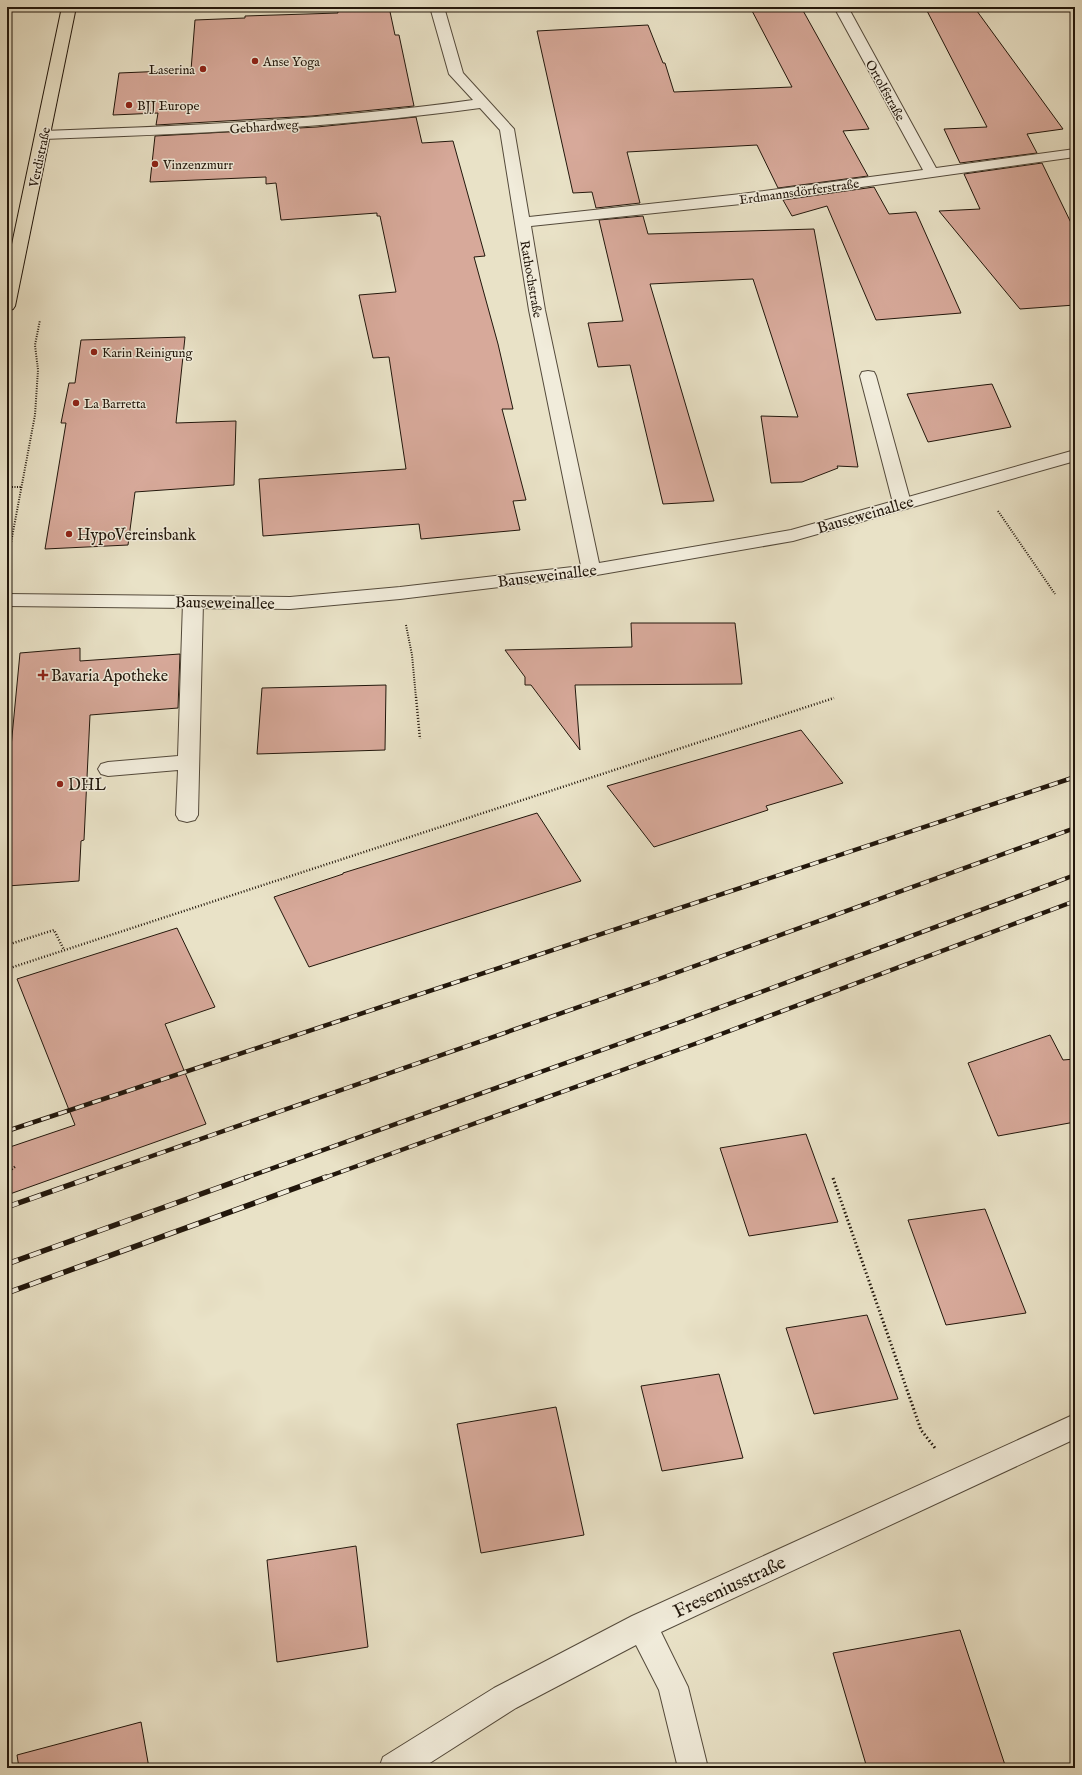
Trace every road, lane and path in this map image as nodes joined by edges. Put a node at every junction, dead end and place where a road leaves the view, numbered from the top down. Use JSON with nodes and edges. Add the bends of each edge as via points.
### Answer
{"nodes":[{"id":1,"x":69,"y":7,"type":"edge"},
{"id":2,"x":437,"y":7,"type":"edge"},
{"id":3,"x":841,"y":7,"type":"edge"},
{"id":4,"x":483,"y":103,"type":"junction"},
{"id":5,"x":44,"y":135,"type":"junction"},
{"id":6,"x":1075,"y":153,"type":"edge"},
{"id":7,"x":932,"y":173,"type":"junction"},
{"id":8,"x":522,"y":222,"type":"junction"},
{"id":9,"x":7,"y":306,"type":"edge"},
{"id":10,"x":42,"y":313,"type":"dead end"},
{"id":11,"x":868,"y":376,"type":"dead end"},
{"id":12,"x":1075,"y":455,"type":"edge"},
{"id":13,"x":22,"y":486,"type":"junction"},
{"id":14,"x":7,"y":487,"type":"edge"},
{"id":15,"x":902,"y":503,"type":"junction"},
{"id":16,"x":995,"y":507,"type":"dead end"},
{"id":17,"x":7,"y":564,"type":"edge"},
{"id":18,"x":591,"y":570,"type":"junction"},
{"id":19,"x":400,"y":594,"type":"junction"},
{"id":20,"x":1055,"y":594,"type":"dead end"},
{"id":21,"x":7,"y":600,"type":"edge"},
{"id":22,"x":193,"y":602,"type":"junction"},
{"id":23,"x":834,"y":698,"type":"dead end"},
{"id":24,"x":420,"y":739,"type":"dead end"},
{"id":25,"x":188,"y":762,"type":"junction"},
{"id":26,"x":108,"y":769,"type":"dead end"},
{"id":27,"x":187,"y":815,"type":"dead end"},
{"id":28,"x":7,"y":945,"type":"edge"},
{"id":29,"x":64,"y":950,"type":"junction"},
{"id":30,"x":7,"y":969,"type":"edge"},
{"id":31,"x":16,"y":1166,"type":"dead end"},
{"id":32,"x":7,"y":1172,"type":"edge"},
{"id":33,"x":833,"y":1178,"type":"dead end"},
{"id":34,"x":1075,"y":1426,"type":"edge"},
{"id":35,"x":958,"y":1480,"type":"junction"},
{"id":36,"x":642,"y":1626,"type":"junction"},
{"id":37,"x":394,"y":1768,"type":"edge"},
{"id":38,"x":692,"y":1768,"type":"edge"}],
"edges":[{"from":1,"to":5,"type":"main road","name":"Verdistraße"},
{"from":2,"to":4,"type":"street","name":"Rathochstraße","via":[[456,74]]},
{"from":3,"to":7,"type":"street","name":"Ortolfstraße"},
{"from":4,"to":5,"type":"street","name":"Gebhardweg","via":[[316,123],[214,130]]},
{"from":4,"to":8,"type":"street","name":"Rathochstraße","via":[[507,129]]},
{"from":5,"to":9,"type":"main road","name":"Verdistraße"},
{"from":6,"to":7,"type":"street","name":"Erdmannsdörferstraße"},
{"from":7,"to":8,"type":"street","name":"Erdmannsdörferstraße","via":[[741,199]]},
{"from":8,"to":18,"type":"street","name":"Rathochstraße"},
{"from":10,"to":13,"type":"path","via":[[35,345],[38,370],[36,415]]},
{"from":11,"to":15,"type":"street"},
{"from":12,"to":15,"type":"street","name":"Bauseweinallee"},
{"from":13,"to":14,"type":"path"},
{"from":13,"to":17,"type":"path"},
{"from":15,"to":18,"type":"street","name":"Bauseweinallee","via":[[793,535]]},
{"from":16,"to":20,"type":"path"},
{"from":18,"to":19,"type":"street","name":"Bauseweinallee"},
{"from":19,"to":22,"type":"street","name":"Bauseweinallee","via":[[290,603]]},
{"from":19,"to":24,"type":"path","via":[[412,655]]},
{"from":21,"to":22,"type":"street","name":"Bauseweinallee"},
{"from":22,"to":25,"type":"street"},
{"from":23,"to":29,"type":"path"},
{"from":25,"to":26,"type":"street"},
{"from":25,"to":27,"type":"street"},
{"from":28,"to":29,"type":"path","via":[[54,930]]},
{"from":29,"to":30,"type":"path"},
{"from":31,"to":32,"type":"path"},
{"from":33,"to":35,"type":"path","via":[[921,1430]]},
{"from":34,"to":35,"type":"street","name":"Freseniusstraße"},
{"from":35,"to":36,"type":"street","name":"Freseniusstraße"},
{"from":36,"to":37,"type":"street","name":"Freseniusstraße","via":[[505,1698]]},
{"from":36,"to":38,"type":"street","via":[[673,1687]]}]}
